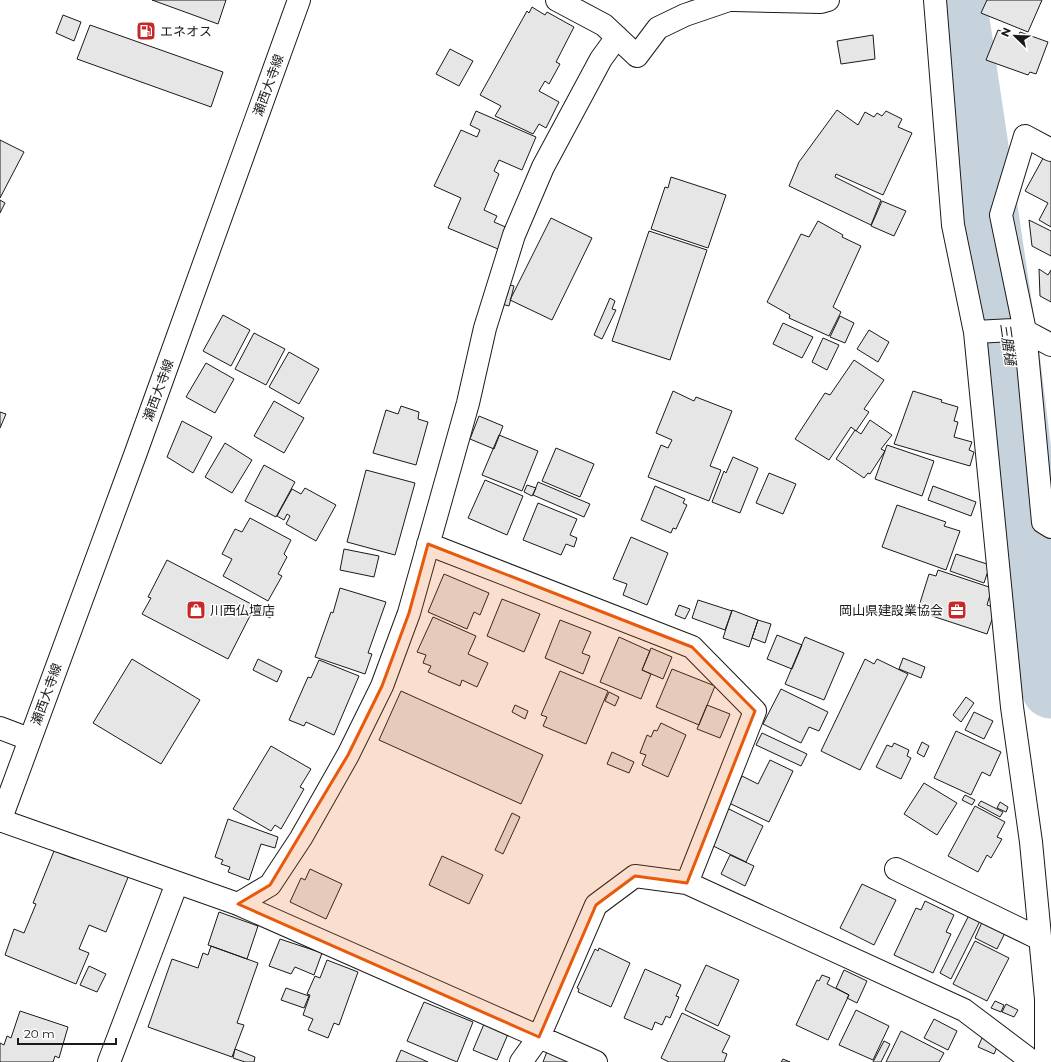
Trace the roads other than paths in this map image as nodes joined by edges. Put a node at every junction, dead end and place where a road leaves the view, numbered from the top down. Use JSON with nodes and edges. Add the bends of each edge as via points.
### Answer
{"nodes":[{"id":1,"x":299,"y":0,"type":"edge"},
{"id":2,"x":557,"y":0,"type":"edge"},
{"id":3,"x":728,"y":0,"type":"edge"},
{"id":4,"x":734,"y":0,"type":"edge"},
{"id":5,"x":828,"y":0,"type":"edge"},
{"id":6,"x":935,"y":0,"type":"edge"},
{"id":7,"x":616,"y":37,"type":"junction"},
{"id":8,"x":1051,"y":150,"type":"edge"},
{"id":9,"x":1019,"y":330,"type":"junction"},
{"id":10,"x":981,"y":331,"type":"junction"},
{"id":11,"x":1051,"y":345,"type":"edge"},
{"id":12,"x":1051,"y":527,"type":"edge"},
{"id":13,"x":428,"y":544,"type":"junction"},
{"id":14,"x":0,"y":728,"type":"edge"},
{"id":15,"x":29,"y":739,"type":"junction"},
{"id":16,"x":7,"y":776,"type":"edge"},
{"id":17,"x":0,"y":820,"type":"edge"},
{"id":18,"x":1043,"y":848,"type":"edge"},
{"id":19,"x":896,"y":869,"type":"dead end"},
{"id":20,"x":177,"y":883,"type":"junction"},
{"id":21,"x":688,"y":883,"type":"junction"},
{"id":22,"x":238,"y":904,"type":"junction"},
{"id":23,"x":1040,"y":939,"type":"junction"},
{"id":24,"x":539,"y":1037,"type":"junction"},
{"id":25,"x":109,"y":1062,"type":"edge"},
{"id":26,"x":521,"y":1062,"type":"edge"},
{"id":27,"x":596,"y":1062,"type":"edge"},
{"id":28,"x":1033,"y":1062,"type":"edge"},
{"id":29,"x":1046,"y":1062,"type":"edge"}],
"edges":[{"from":1,"to":15,"type":"street","name":"瀬西大寺線","via":[[135,455]]},
{"from":2,"to":7,"type":"street","via":[[604,25]]},
{"from":3,"to":7,"type":"street","via":[[685,15],[658,28],[637,56]]},
{"from":4,"to":5,"type":"street"},
{"from":6,"to":10,"type":"street","via":[[953,225]]},
{"from":7,"to":13,"type":"street","via":[[601,59],[543,167],[514,235],[485,328],[468,403]]},
{"from":8,"to":9,"type":"street","via":[[1025,136],[1001,215]]},
{"from":9,"to":10,"type":"street"},
{"from":9,"to":11,"type":"street"},
{"from":9,"to":12,"type":"street","via":[[1043,522]]},
{"from":10,"to":18,"type":"street","via":[[1012,707]]},
{"from":13,"to":21,"type":"street","via":[[692,647],[755,712]]},
{"from":13,"to":22,"type":"street","via":[[408,613],[382,686],[348,755],[301,838],[270,885]]},
{"from":14,"to":15,"type":"street"},
{"from":15,"to":16,"type":"street","name":"瀬西大寺線"},
{"from":16,"to":17,"type":"street","name":"瀬西大寺線"},
{"from":17,"to":20,"type":"street"},
{"from":18,"to":23,"type":"street"},
{"from":19,"to":23,"type":"street"},
{"from":20,"to":22,"type":"street"},
{"from":20,"to":25,"type":"street"},
{"from":21,"to":24,"type":"street","via":[[635,876],[596,905]]},
{"from":21,"to":28,"type":"street","via":[[964,1010]]},
{"from":22,"to":24,"type":"street"},
{"from":23,"to":29,"type":"street","via":[[1046,999]]},
{"from":24,"to":26,"type":"street"},
{"from":24,"to":27,"type":"street"}]}
